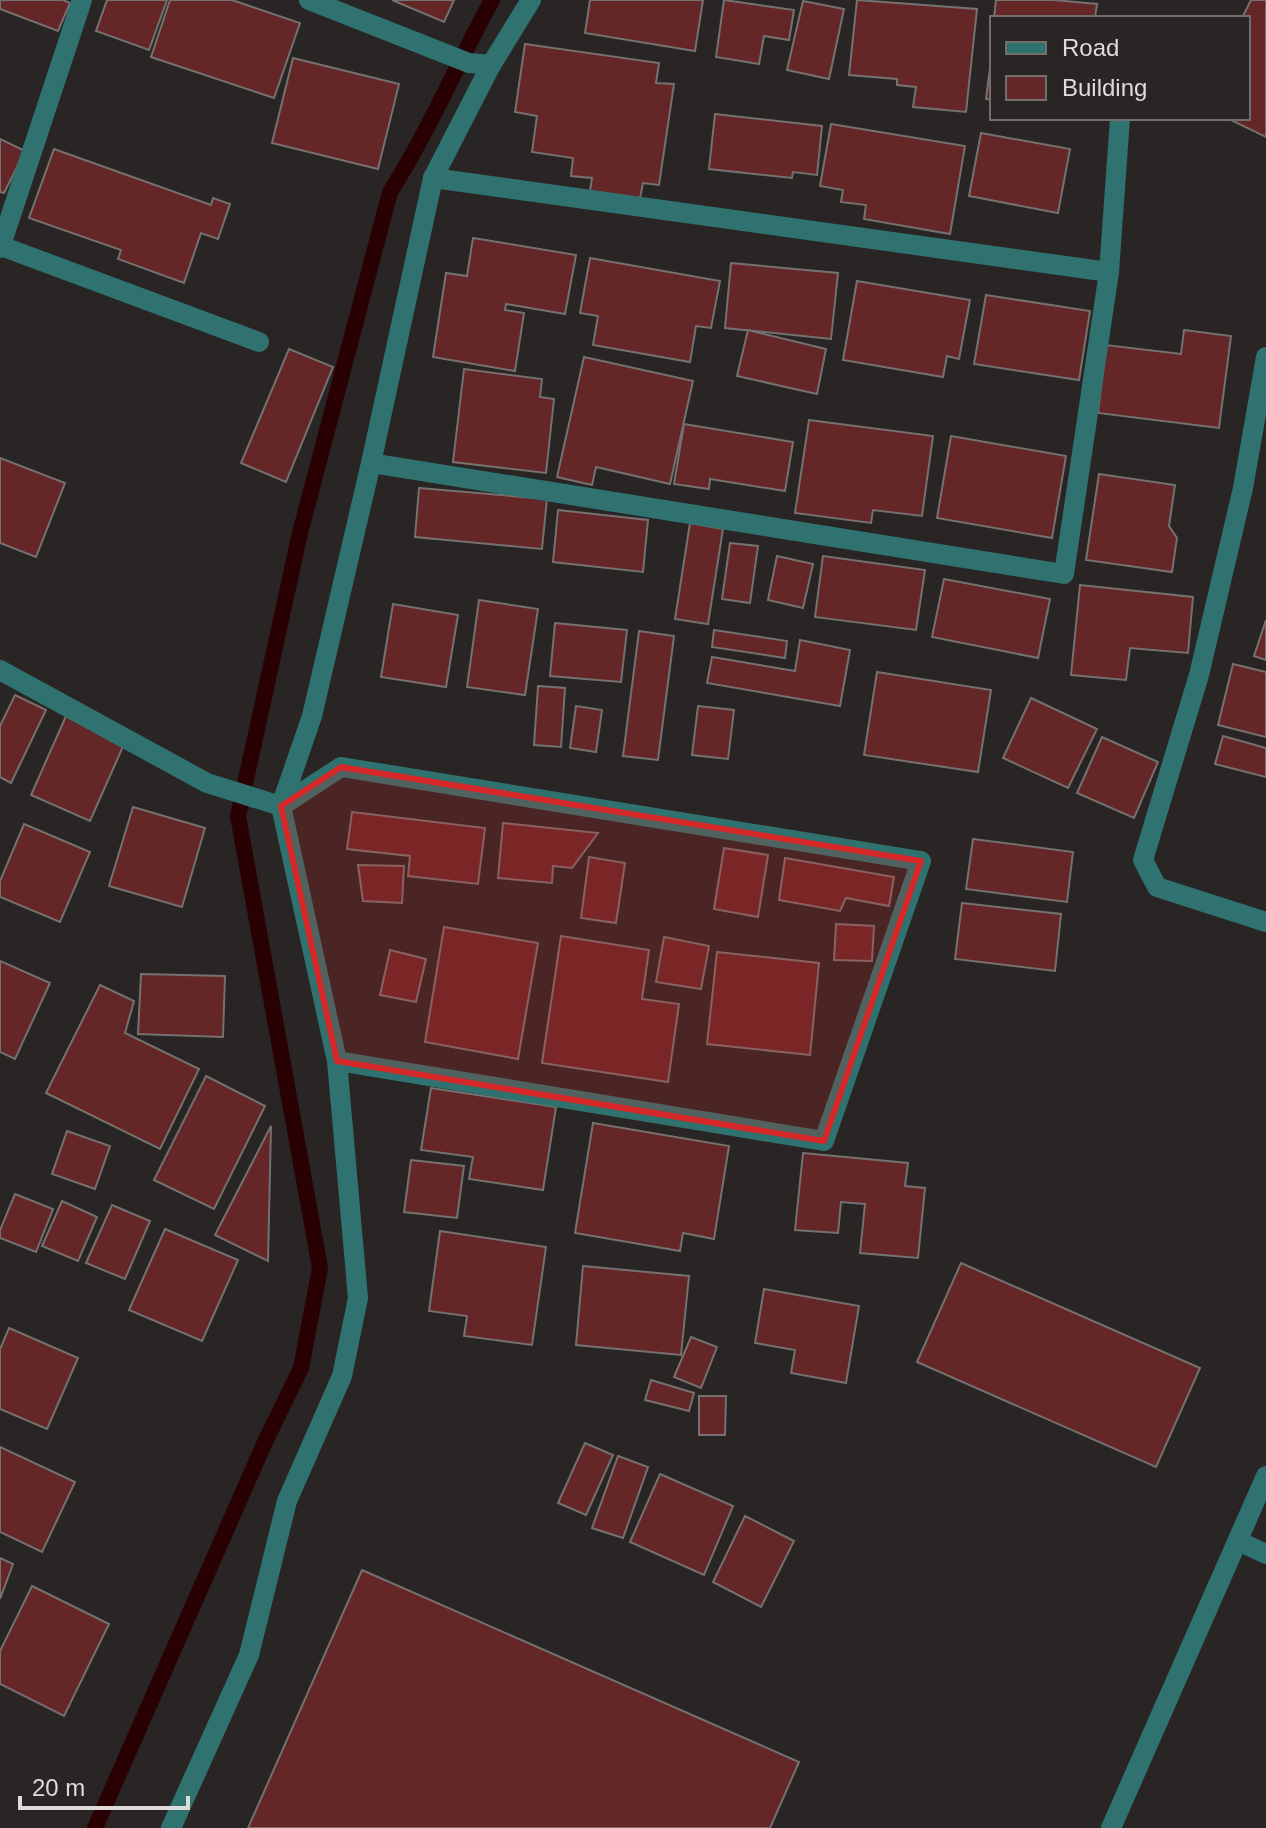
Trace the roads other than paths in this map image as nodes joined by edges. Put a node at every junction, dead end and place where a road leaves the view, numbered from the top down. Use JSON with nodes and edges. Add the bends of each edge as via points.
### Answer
{"nodes":[{"id":1,"x":82,"y":0,"type":"edge"},
{"id":2,"x":309,"y":0,"type":"edge"},
{"id":3,"x":531,"y":0,"type":"edge"},
{"id":4,"x":491,"y":65,"type":"junction"},
{"id":5,"x":1120,"y":120,"type":"edge"},
{"id":6,"x":433,"y":178,"type":"junction"},
{"id":7,"x":0,"y":247,"type":"edge"},
{"id":8,"x":1109,"y":272,"type":"junction"},
{"id":9,"x":259,"y":342,"type":"dead end"},
{"id":10,"x":1266,"y":357,"type":"edge"},
{"id":11,"x":371,"y":463,"type":"junction"},
{"id":12,"x":0,"y":670,"type":"edge"},
{"id":13,"x":281,"y":806,"type":"junction"},
{"id":14,"x":1266,"y":922,"type":"edge"},
{"id":15,"x":337,"y":1061,"type":"junction"},
{"id":16,"x":1266,"y":1476,"type":"edge"},
{"id":17,"x":1238,"y":1541,"type":"junction"},
{"id":18,"x":1266,"y":1554,"type":"edge"},
{"id":19,"x":171,"y":1828,"type":"edge"},
{"id":20,"x":1111,"y":1828,"type":"edge"}],
"edges":[{"from":1,"to":7,"type":"street"},
{"from":2,"to":4,"type":"street","via":[[469,63]]},
{"from":3,"to":4,"type":"street"},
{"from":4,"to":6,"type":"street"},
{"from":5,"to":8,"type":"street"},
{"from":6,"to":8,"type":"street"},
{"from":6,"to":11,"type":"street"},
{"from":7,"to":9,"type":"street"},
{"from":8,"to":11,"type":"street","via":[[1064,574]]},
{"from":10,"to":14,"type":"street","via":[[1243,488],[1199,675],[1143,860],[1157,887]]},
{"from":11,"to":13,"type":"street","via":[[312,716]]},
{"from":12,"to":13,"type":"street","via":[[207,783]]},
{"from":13,"to":15,"type":"street"},
{"from":13,"to":15,"type":"street","via":[[341,767],[921,861],[824,1141]]},
{"from":15,"to":19,"type":"street","via":[[358,1298],[342,1376],[287,1501],[249,1655]]},
{"from":16,"to":17,"type":"street"},
{"from":17,"to":18,"type":"street"},
{"from":17,"to":20,"type":"street"}]}
